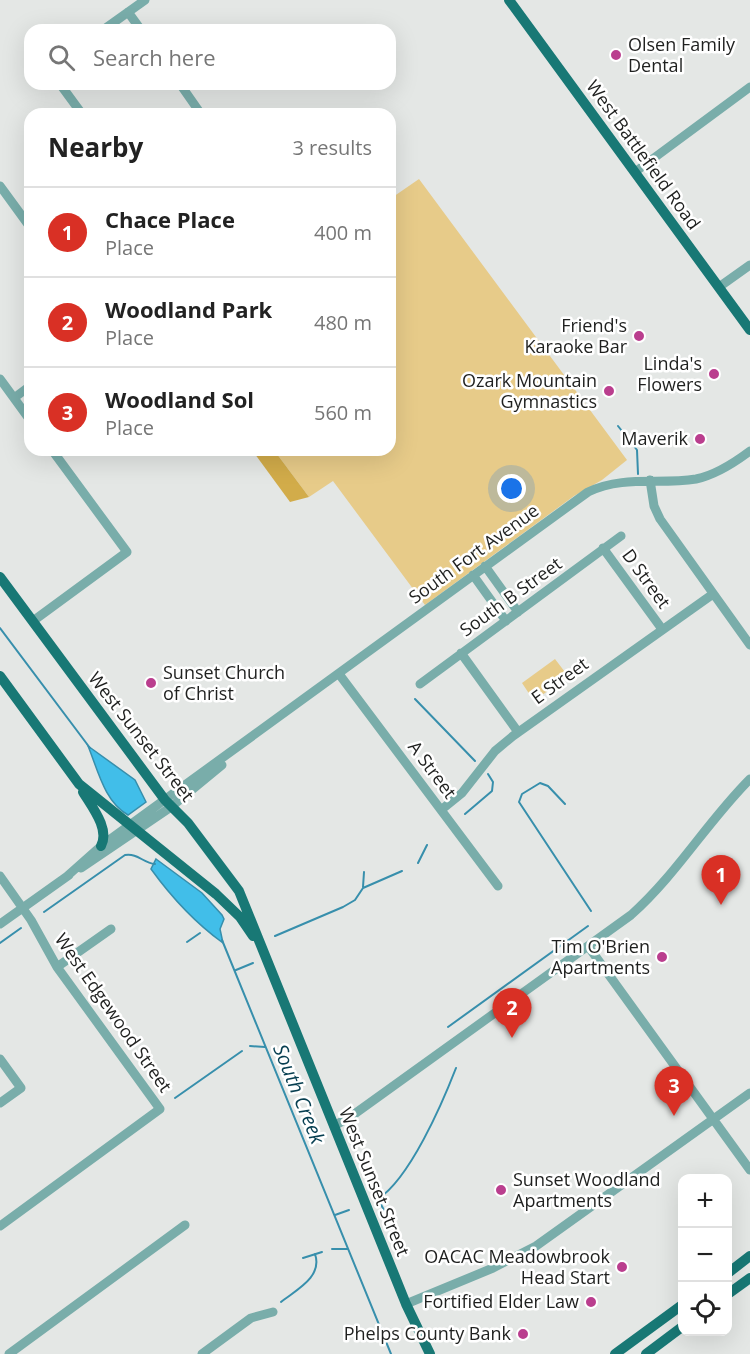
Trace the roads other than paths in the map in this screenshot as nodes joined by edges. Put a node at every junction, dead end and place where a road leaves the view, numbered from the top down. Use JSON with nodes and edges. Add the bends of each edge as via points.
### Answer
{"nodes":[{"id":1,"x":145,"y":0,"type":"edge"},
{"id":2,"x":509,"y":0,"type":"edge"},
{"id":3,"x":128,"y":12,"type":"junction"},
{"id":4,"x":111,"y":24,"type":"edge"},
{"id":5,"x":137,"y":24,"type":"edge"},
{"id":6,"x":750,"y":87,"type":"edge"},
{"id":7,"x":64,"y":90,"type":"edge"},
{"id":8,"x":184,"y":90,"type":"edge"},
{"id":9,"x":78,"y":108,"type":"edge"},
{"id":10,"x":197,"y":108,"type":"edge"},
{"id":11,"x":635,"y":172,"type":"junction"},
{"id":12,"x":0,"y":186,"type":"edge"},
{"id":13,"x":24,"y":219,"type":"edge"},
{"id":14,"x":750,"y":265,"type":"edge"},
{"id":15,"x":719,"y":287,"type":"junction"},
{"id":16,"x":750,"y":330,"type":"edge"},
{"id":17,"x":0,"y":379,"type":"edge"},
{"id":18,"x":24,"y":390,"type":"edge"},
{"id":19,"x":14,"y":398,"type":"junction"},
{"id":20,"x":24,"y":412,"type":"edge"},
{"id":21,"x":750,"y":451,"type":"edge"},
{"id":22,"x":56,"y":456,"type":"edge"},
{"id":23,"x":651,"y":480,"type":"junction"},
{"id":24,"x":621,"y":536,"type":"dead end"},
{"id":25,"x":603,"y":549,"type":"junction"},
{"id":26,"x":485,"y":566,"type":"junction"},
{"id":27,"x":473,"y":575,"type":"junction"},
{"id":28,"x":0,"y":577,"type":"edge"},
{"id":29,"x":712,"y":594,"type":"junction"},
{"id":30,"x":518,"y":612,"type":"junction"},
{"id":31,"x":33,"y":621,"type":"junction"},
{"id":32,"x":506,"y":621,"type":"junction"},
{"id":33,"x":662,"y":629,"type":"junction"},
{"id":34,"x":750,"y":645,"type":"edge"},
{"id":35,"x":461,"y":653,"type":"junction"},
{"id":36,"x":339,"y":674,"type":"junction"},
{"id":37,"x":0,"y":676,"type":"edge"},
{"id":38,"x":420,"y":684,"type":"dead end"},
{"id":39,"x":518,"y":732,"type":"junction"},
{"id":40,"x":750,"y":779,"type":"edge"},
{"id":41,"x":79,"y":784,"type":"junction"},
{"id":42,"x":168,"y":804,"type":"junction"},
{"id":43,"x":441,"y":810,"type":"junction"},
{"id":44,"x":132,"y":829,"type":"junction"},
{"id":45,"x":101,"y":846,"type":"junction"},
{"id":46,"x":0,"y":876,"type":"edge"},
{"id":47,"x":65,"y":878,"type":"junction"},
{"id":48,"x":498,"y":886,"type":"dead end"},
{"id":49,"x":23,"y":907,"type":"junction"},
{"id":50,"x":0,"y":924,"type":"edge"},
{"id":51,"x":111,"y":929,"type":"dead end"},
{"id":52,"x":588,"y":946,"type":"junction"},
{"id":53,"x":264,"y":954,"type":"junction"},
{"id":54,"x":57,"y":967,"type":"junction"},
{"id":55,"x":0,"y":1059,"type":"edge"},
{"id":56,"x":750,"y":1093,"type":"edge"},
{"id":57,"x":0,"y":1103,"type":"edge"},
{"id":58,"x":713,"y":1119,"type":"junction"},
{"id":59,"x":334,"y":1126,"type":"junction"},
{"id":60,"x":750,"y":1170,"type":"edge"},
{"id":61,"x":185,"y":1225,"type":"dead end"},
{"id":62,"x":0,"y":1226,"type":"edge"},
{"id":63,"x":750,"y":1256,"type":"edge"},
{"id":64,"x":732,"y":1270,"type":"edge"},
{"id":65,"x":750,"y":1278,"type":"edge"},
{"id":66,"x":732,"y":1291,"type":"edge"},
{"id":67,"x":406,"y":1304,"type":"junction"},
{"id":68,"x":678,"y":1308,"type":"edge"},
{"id":69,"x":273,"y":1312,"type":"dead end"},
{"id":70,"x":678,"y":1330,"type":"edge"},
{"id":71,"x":9,"y":1354,"type":"edge"},
{"id":72,"x":202,"y":1354,"type":"edge"},
{"id":73,"x":430,"y":1354,"type":"edge"},
{"id":74,"x":615,"y":1354,"type":"edge"},
{"id":75,"x":646,"y":1354,"type":"edge"}],
"edges":[{"from":1,"to":3,"type":"street"},
{"from":2,"to":11,"type":"main road","name":"West Battlefield Road"},
{"from":3,"to":4,"type":"street"},
{"from":3,"to":5,"type":"street"},
{"from":6,"to":11,"type":"street"},
{"from":7,"to":9,"type":"street"},
{"from":8,"to":10,"type":"street"},
{"from":11,"to":15,"type":"main road","name":"West Battlefield Road"},
{"from":12,"to":13,"type":"street"},
{"from":14,"to":15,"type":"street"},
{"from":15,"to":16,"type":"main road","name":"West Battlefield Road"},
{"from":17,"to":19,"type":"street"},
{"from":18,"to":19,"type":"street"},
{"from":19,"to":20,"type":"street"},
{"from":21,"to":23,"type":"street","name":"South Fort Avenue","via":[[706,476]]},
{"from":22,"to":31,"type":"street","via":[[127,552]]},
{"from":23,"to":26,"type":"street","name":"South Fort Avenue","via":[[615,482],[588,492]]},
{"from":23,"to":29,"type":"street","via":[[660,519]]},
{"from":24,"to":25,"type":"street","name":"South B Street"},
{"from":25,"to":30,"type":"street","name":"South B Street"},
{"from":25,"to":33,"type":"street","name":"D Street"},
{"from":26,"to":27,"type":"street","name":"South Fort Avenue"},
{"from":26,"to":30,"type":"street"},
{"from":27,"to":32,"type":"street"},
{"from":27,"to":36,"type":"street","name":"South Fort Avenue"},
{"from":28,"to":31,"type":"main road","name":"West Sunset Street"},
{"from":29,"to":33,"type":"street","name":"E Street"},
{"from":29,"to":34,"type":"street"},
{"from":30,"to":32,"type":"street","name":"South B Street"},
{"from":31,"to":42,"type":"main road","name":"West Sunset Street"},
{"from":32,"to":35,"type":"street","name":"South B Street"},
{"from":33,"to":39,"type":"street","name":"E Street"},
{"from":35,"to":38,"type":"street","name":"South B Street"},
{"from":35,"to":39,"type":"street"},
{"from":36,"to":42,"type":"street","name":"South Fort Avenue"},
{"from":36,"to":43,"type":"street","name":"A Street"},
{"from":37,"to":41,"type":"main road","name":"West Sunset Street"},
{"from":39,"to":43,"type":"street","name":"E Street","via":[[495,751],[462,793]]},
{"from":40,"to":52,"type":"street","via":[[717,814],[658,890]]},
{"from":41,"to":44,"type":"main road","name":"West Sunset Street"},
{"from":41,"to":45,"type":"main road","via":[[102,826]]},
{"from":42,"to":44,"type":"street","name":"South Fort Avenue"},
{"from":42,"to":53,"type":"main road","name":"West Sunset Street","via":[[188,823],[239,891]]},
{"from":43,"to":48,"type":"street","name":"A Street"},
{"from":44,"to":45,"type":"street","name":"South Fort Avenue"},
{"from":44,"to":47,"type":"street","name":"South Fort Avenue"},
{"from":44,"to":53,"type":"main road","name":"West Sunset Street","via":[[232,909]]},
{"from":45,"to":47,"type":"street","name":"South Fort Avenue"},
{"from":46,"to":49,"type":"street","name":"West Edgewood Street"},
{"from":47,"to":49,"type":"street","name":"South Fort Avenue"},
{"from":49,"to":50,"type":"street","name":"South Fort Avenue"},
{"from":49,"to":54,"type":"street","name":"West Edgewood Street"},
{"from":51,"to":54,"type":"street"},
{"from":52,"to":58,"type":"street"},
{"from":52,"to":59,"type":"street"},
{"from":53,"to":59,"type":"main road","name":"West Sunset Street"},
{"from":54,"to":62,"type":"street","name":"West Edgewood Street","via":[[160,1109]]},
{"from":55,"to":57,"type":"street","via":[[21,1088]]},
{"from":56,"to":58,"type":"street"},
{"from":58,"to":60,"type":"street"},
{"from":58,"to":67,"type":"street","via":[[536,1246]]},
{"from":59,"to":67,"type":"main road","name":"West Sunset Street"},
{"from":61,"to":71,"type":"street"},
{"from":63,"to":64,"type":"main road"},
{"from":65,"to":66,"type":"main road"},
{"from":67,"to":73,"type":"main road","name":"West Sunset Street"},
{"from":68,"to":74,"type":"main road"},
{"from":69,"to":72,"type":"street","via":[[251,1318]]},
{"from":70,"to":75,"type":"main road"}]}
